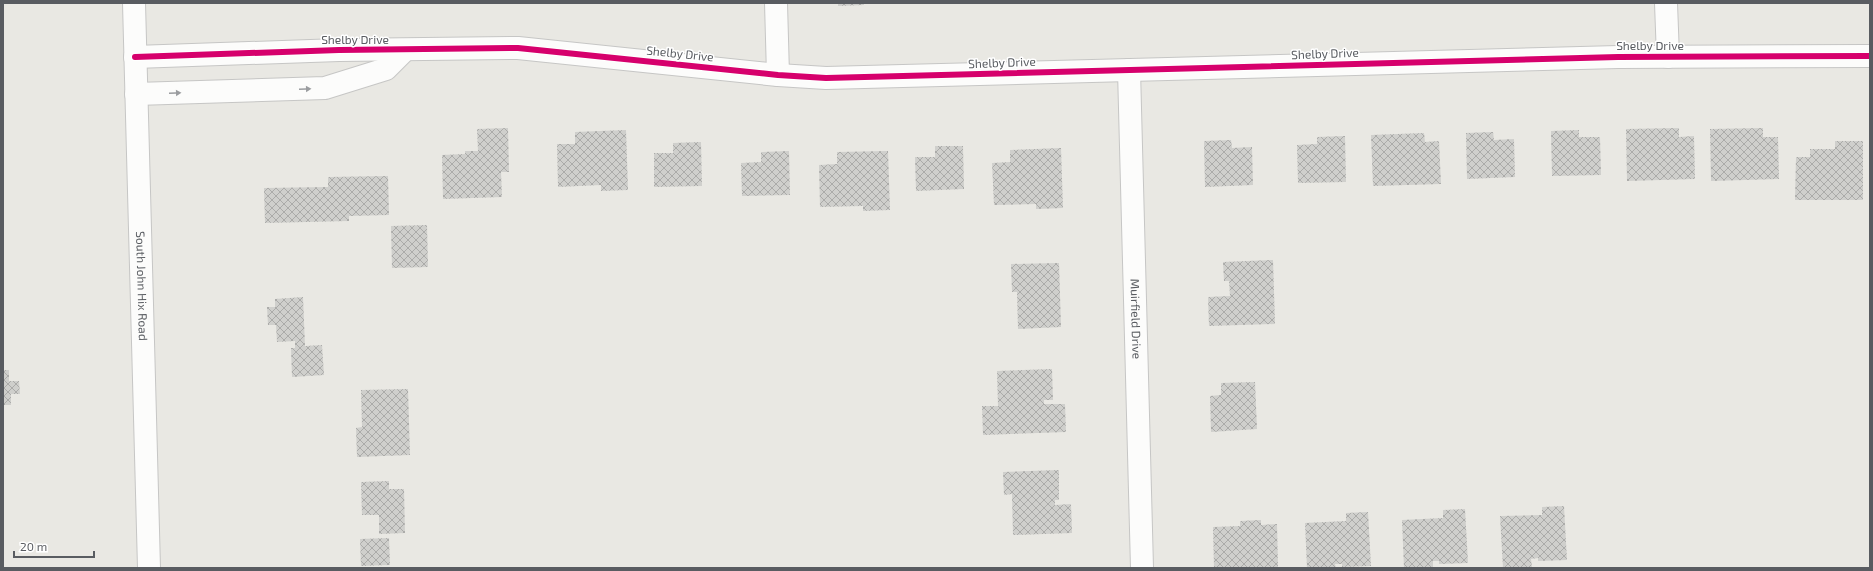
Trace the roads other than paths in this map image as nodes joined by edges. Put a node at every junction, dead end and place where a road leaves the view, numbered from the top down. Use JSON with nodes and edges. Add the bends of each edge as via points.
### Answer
{"nodes":[{"id":1,"x":134,"y":3,"type":"edge"},
{"id":2,"x":776,"y":3,"type":"edge"},
{"id":3,"x":1666,"y":3,"type":"edge"},
{"id":4,"x":404,"y":51,"type":"junction"},
{"id":5,"x":1870,"y":56,"type":"edge"},
{"id":6,"x":135,"y":57,"type":"junction"},
{"id":7,"x":1668,"y":57,"type":"junction"},
{"id":8,"x":1129,"y":70,"type":"junction"},
{"id":9,"x":778,"y":75,"type":"junction"},
{"id":10,"x":136,"y":94,"type":"junction"},
{"id":11,"x":149,"y":568,"type":"edge"},
{"id":12,"x":1142,"y":568,"type":"edge"}],
"edges":[{"from":1,"to":6,"type":"street","name":"South John Hix Road"},
{"from":2,"to":9,"type":"street"},
{"from":3,"to":7,"type":"street"},
{"from":4,"to":6,"type":"street","name":"Shelby Drive","via":[[339,50]]},
{"from":4,"to":9,"type":"street","name":"Shelby Drive","via":[[518,48]]},
{"from":10,"to":4,"type":"street","name":"Shelby Drive","one_way":true,"via":[[325,88],[386,69]]},
{"from":5,"to":7,"type":"street","name":"Shelby Drive"},
{"from":6,"to":10,"type":"street","name":"South John Hix Road"},
{"from":7,"to":8,"type":"street","name":"Shelby Drive"},
{"from":8,"to":9,"type":"street","name":"Shelby Drive","via":[[826,78]]},
{"from":8,"to":12,"type":"street","name":"Muirfield Drive"},
{"from":10,"to":11,"type":"street","name":"South John Hix Road"}]}
